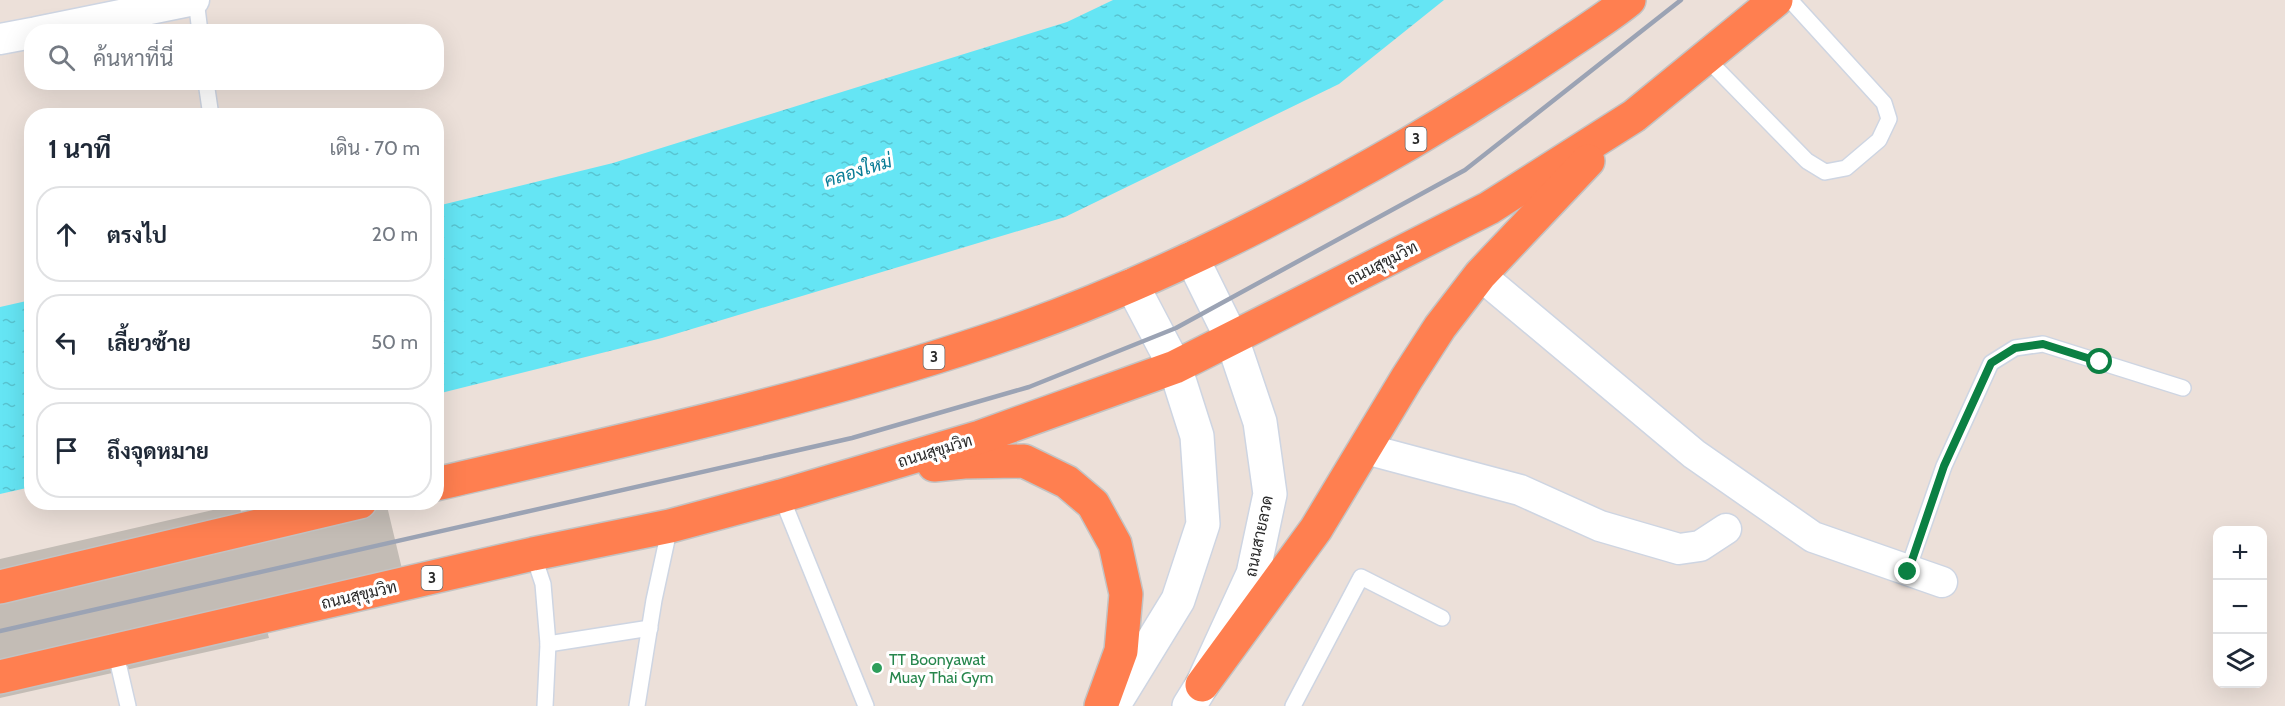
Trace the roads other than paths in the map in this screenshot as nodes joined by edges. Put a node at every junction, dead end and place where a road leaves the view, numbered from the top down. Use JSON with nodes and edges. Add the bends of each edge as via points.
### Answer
{"nodes":[{"id":1,"x":195,"y":0,"type":"edge"},
{"id":2,"x":1629,"y":0,"type":"edge"},
{"id":3,"x":1776,"y":0,"type":"edge"},
{"id":4,"x":1790,"y":0,"type":"edge"},
{"id":5,"x":76,"y":24,"type":"edge"},
{"id":6,"x":199,"y":24,"type":"edge"},
{"id":7,"x":24,"y":34,"type":"edge"},
{"id":8,"x":0,"y":39,"type":"edge"},
{"id":9,"x":1706,"y":58,"type":"junction"},
{"id":10,"x":207,"y":90,"type":"edge"},
{"id":11,"x":210,"y":108,"type":"edge"},
{"id":12,"x":1634,"y":116,"type":"junction"},
{"id":13,"x":1192,"y":258,"type":"junction"},
{"id":14,"x":1480,"y":275,"type":"junction"},
{"id":15,"x":1132,"y":285,"type":"junction"},
{"id":16,"x":1232,"y":339,"type":"junction"},
{"id":17,"x":1175,"y":366,"type":"junction"},
{"id":18,"x":2183,"y":388,"type":"dead end"},
{"id":19,"x":1366,"y":449,"type":"junction"},
{"id":20,"x":863,"y":473,"type":"junction"},
{"id":21,"x":444,"y":482,"type":"edge"},
{"id":22,"x":781,"y":496,"type":"junction"},
{"id":23,"x":327,"y":510,"type":"edge"},
{"id":24,"x":670,"y":526,"type":"junction"},
{"id":25,"x":1726,"y":529,"type":"dead end"},
{"id":26,"x":533,"y":555,"type":"junction"},
{"id":27,"x":1908,"y":572,"type":"junction"},
{"id":28,"x":1942,"y":582,"type":"dead end"},
{"id":29,"x":0,"y":588,"type":"edge"},
{"id":30,"x":1442,"y":618,"type":"dead end"},
{"id":31,"x":650,"y":628,"type":"junction"},
{"id":32,"x":548,"y":644,"type":"junction"},
{"id":33,"x":115,"y":650,"type":"junction"},
{"id":34,"x":0,"y":677,"type":"edge"},
{"id":35,"x":1195,"y":696,"type":"edge"},
{"id":36,"x":128,"y":706,"type":"edge"},
{"id":37,"x":545,"y":706,"type":"edge"},
{"id":38,"x":637,"y":706,"type":"edge"},
{"id":39,"x":866,"y":706,"type":"edge"},
{"id":40,"x":1101,"y":706,"type":"edge"},
{"id":41,"x":1113,"y":706,"type":"edge"},
{"id":42,"x":1293,"y":706,"type":"edge"}],
"edges":[{"from":1,"to":5,"type":"street"},
{"from":1,"to":6,"type":"lane"},
{"from":2,"to":13,"type":"highway","number":"3","via":[[1480,102],[1336,186]]},
{"from":3,"to":9,"type":"highway","name":"ถนนสุขุมวิท","number":"3"},
{"from":4,"to":9,"type":"lane","via":[[1884,104],[1889,119],[1879,140],[1846,168],[1825,172],[1807,161]]},
{"from":7,"to":8,"type":"street"},
{"from":9,"to":12,"type":"highway","name":"ถนนสุขุมวิท","number":"3"},
{"from":10,"to":11,"type":"lane"},
{"from":12,"to":14,"type":"highway","via":[[1558,190]]},
{"from":12,"to":16,"type":"highway","name":"ถนนสุขุมวิท","number":"3","via":[[1489,208]]},
{"from":13,"to":15,"type":"highway","number":"3"},
{"from":13,"to":16,"type":"main road","name":"ถนนสายลวด"},
{"from":14,"to":19,"type":"highway","via":[[1429,344]]},
{"from":14,"to":27,"type":"street","via":[[1694,454],[1813,537]]},
{"from":15,"to":17,"type":"main road"},
{"from":15,"to":21,"type":"highway","number":"3","via":[[988,340],[866,379]]},
{"from":16,"to":17,"type":"highway","name":"ถนนสุขุมวิท","number":"3"},
{"from":16,"to":35,"type":"main road","name":"ถนนสายลวด","via":[[1260,422],[1270,494],[1253,574]]},
{"from":17,"to":20,"type":"highway","name":"ถนนสุขุมวิท","number":"3","via":[[988,434]]},
{"from":17,"to":41,"type":"main road","via":[[1197,436],[1203,524],[1178,600]]},
{"from":18,"to":27,"type":"lane","via":[[2043,344],[2015,348],[1991,363],[1944,466]]},
{"from":19,"to":25,"type":"street","via":[[1520,490],[1600,526],[1679,549],[1700,546]]},
{"from":19,"to":35,"type":"highway","via":[[1316,529]]},
{"from":20,"to":22,"type":"highway","name":"ถนนสุขุมวิท","number":"3"},
{"from":20,"to":40,"type":"highway","via":[[964,462],[1024,461],[1067,482],[1093,504],[1114,544],[1126,594],[1121,651]]},
{"from":22,"to":24,"type":"highway","name":"ถนนสุขุมวิท","number":"3"},
{"from":22,"to":39,"type":"lane"},
{"from":23,"to":29,"type":"highway"},
{"from":24,"to":26,"type":"highway","name":"ถนนสุขุมวิท","number":"3"},
{"from":24,"to":31,"type":"lane"},
{"from":26,"to":32,"type":"lane","via":[[543,584]]},
{"from":26,"to":33,"type":"highway","name":"ถนนสุขุมวิท","number":"3"},
{"from":27,"to":28,"type":"street"},
{"from":30,"to":42,"type":"lane","via":[[1361,577]]},
{"from":31,"to":32,"type":"lane"},
{"from":31,"to":38,"type":"lane"},
{"from":32,"to":37,"type":"lane"},
{"from":33,"to":34,"type":"highway","name":"ถนนสุขุมวิท","number":"3"},
{"from":33,"to":36,"type":"lane"}]}
